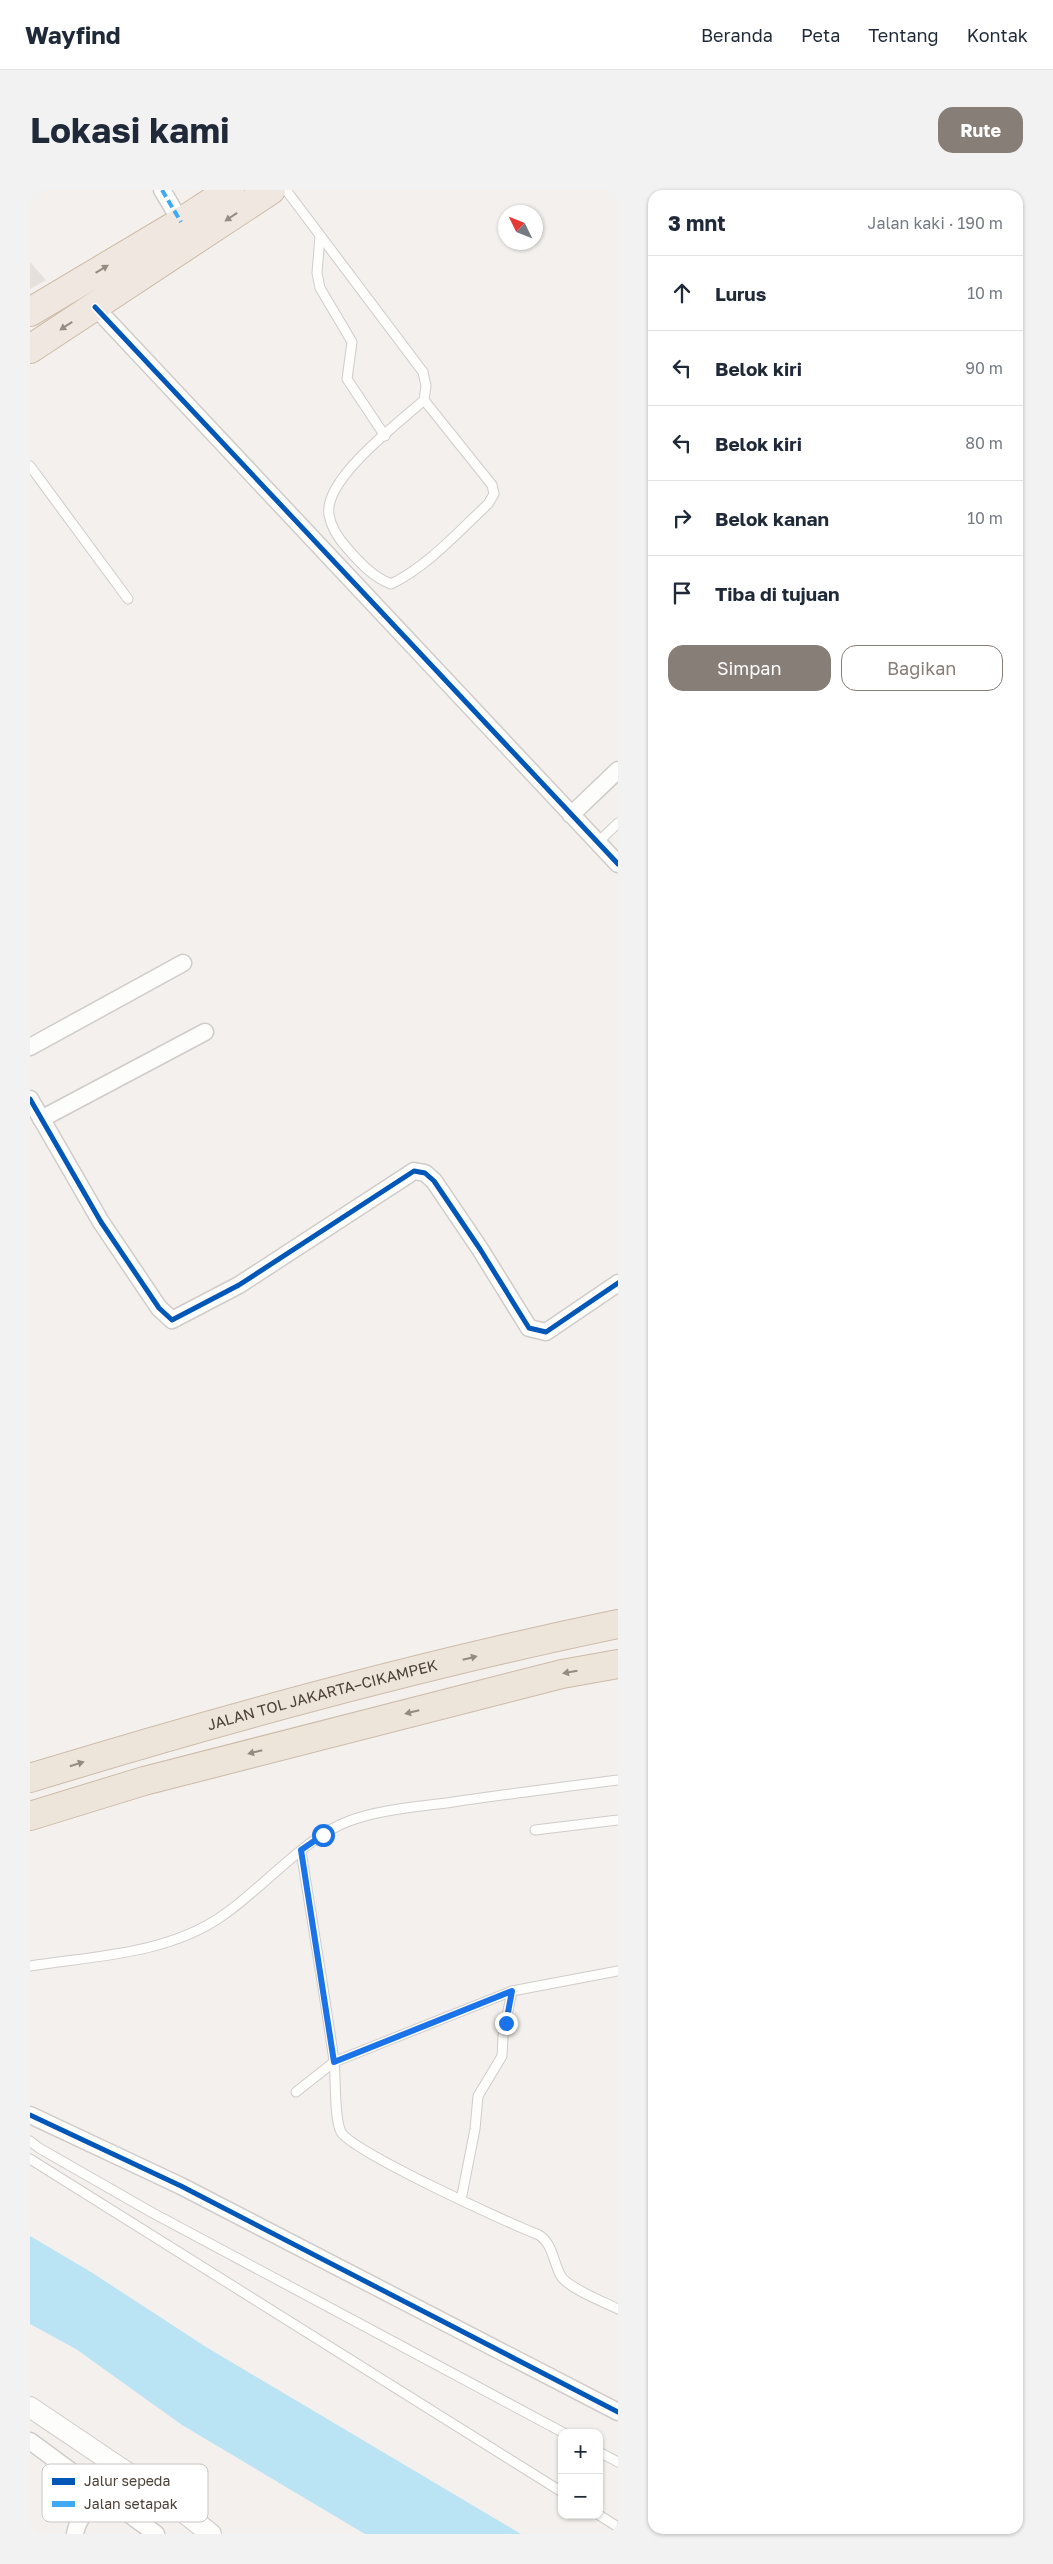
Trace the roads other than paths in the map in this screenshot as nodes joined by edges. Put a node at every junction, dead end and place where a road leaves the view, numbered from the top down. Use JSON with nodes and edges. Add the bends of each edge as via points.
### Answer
{"nodes":[{"id":1,"x":162,"y":190,"type":"edge"},
{"id":2,"x":230,"y":190,"type":"edge"},
{"id":3,"x":272,"y":190,"type":"edge"},
{"id":4,"x":286,"y":190,"type":"edge"},
{"id":5,"x":181,"y":222,"type":"junction"},
{"id":6,"x":320,"y":236,"type":"junction"},
{"id":7,"x":95,"y":307,"type":"junction"},
{"id":8,"x":30,"y":312,"type":"edge"},
{"id":9,"x":30,"y":349,"type":"edge"},
{"id":10,"x":424,"y":400,"type":"junction"},
{"id":11,"x":385,"y":436,"type":"junction"},
{"id":12,"x":30,"y":466,"type":"edge"},
{"id":13,"x":128,"y":599,"type":"dead end"},
{"id":14,"x":618,"y":770,"type":"edge"},
{"id":15,"x":571,"y":815,"type":"junction"},
{"id":16,"x":618,"y":823,"type":"edge"},
{"id":17,"x":597,"y":843,"type":"junction"},
{"id":18,"x":618,"y":864,"type":"edge"},
{"id":19,"x":182,"y":963,"type":"dead end"},
{"id":20,"x":205,"y":1032,"type":"dead end"},
{"id":21,"x":30,"y":1047,"type":"edge"},
{"id":22,"x":30,"y":1099,"type":"edge"},
{"id":23,"x":41,"y":1119,"type":"junction"},
{"id":24,"x":618,"y":1283,"type":"edge"},
{"id":25,"x":618,"y":1624,"type":"edge"},
{"id":26,"x":618,"y":1664,"type":"edge"},
{"id":27,"x":30,"y":1778,"type":"edge"},
{"id":28,"x":618,"y":1780,"type":"edge"},
{"id":29,"x":30,"y":1816,"type":"edge"},
{"id":30,"x":618,"y":1820,"type":"edge"},
{"id":31,"x":536,"y":1830,"type":"dead end"},
{"id":32,"x":301,"y":1850,"type":"junction"},
{"id":33,"x":30,"y":1966,"type":"edge"},
{"id":34,"x":618,"y":1971,"type":"edge"},
{"id":35,"x":512,"y":1991,"type":"junction"},
{"id":36,"x":334,"y":2062,"type":"junction"},
{"id":37,"x":296,"y":2092,"type":"dead end"},
{"id":38,"x":30,"y":2115,"type":"edge"},
{"id":39,"x":30,"y":2141,"type":"edge"},
{"id":40,"x":30,"y":2160,"type":"edge"},
{"id":41,"x":461,"y":2200,"type":"junction"},
{"id":42,"x":618,"y":2309,"type":"edge"},
{"id":43,"x":30,"y":2408,"type":"edge"},
{"id":44,"x":618,"y":2412,"type":"edge"},
{"id":45,"x":558,"y":2430,"type":"edge"},
{"id":46,"x":30,"y":2441,"type":"edge"},
{"id":47,"x":603,"y":2454,"type":"edge"},
{"id":48,"x":618,"y":2462,"type":"edge"},
{"id":49,"x":62,"y":2464,"type":"edge"},
{"id":50,"x":114,"y":2464,"type":"edge"},
{"id":51,"x":558,"y":2490,"type":"edge"},
{"id":52,"x":603,"y":2518,"type":"edge"},
{"id":53,"x":78,"y":2522,"type":"edge"},
{"id":54,"x":140,"y":2522,"type":"edge"},
{"id":55,"x":196,"y":2522,"type":"edge"},
{"id":56,"x":618,"y":2527,"type":"edge"},
{"id":57,"x":75,"y":2534,"type":"edge"},
{"id":58,"x":156,"y":2534,"type":"edge"},
{"id":59,"x":211,"y":2534,"type":"edge"}],
"edges":[{"from":1,"to":5,"type":"street"},
{"from":2,"to":5,"type":"highway"},
{"from":3,"to":7,"type":"highway","one_way":true},
{"from":4,"to":6,"type":"lane"},
{"from":8,"to":5,"type":"highway","one_way":true},
{"from":6,"to":10,"type":"lane","via":[[423,372]]},
{"from":6,"to":11,"type":"lane","via":[[317,273],[320,288],[352,342],[347,379]]},
{"from":7,"to":9,"type":"highway","one_way":true},
{"from":7,"to":15,"type":"street"},
{"from":10,"to":11,"type":"lane"},
{"from":10,"to":11,"type":"lane","via":[[492,485],[494,494],[488,504],[423,563],[391,584],[380,580],[355,557],[333,527],[329,514],[331,496],[348,471]]},
{"from":12,"to":13,"type":"lane"},
{"from":14,"to":15,"type":"street"},
{"from":15,"to":17,"type":"street"},
{"from":16,"to":17,"type":"lane"},
{"from":17,"to":18,"type":"street"},
{"from":19,"to":21,"type":"street"},
{"from":20,"to":23,"type":"street"},
{"from":22,"to":23,"type":"street"},
{"from":23,"to":24,"type":"street","via":[[101,1222],[159,1308],[172,1320],[239,1285],[414,1171],[434,1181],[530,1328],[546,1332]]},
{"from":27,"to":25,"type":"highway","name":"JALAN TOL JAKARTA–CIKAMPEK","one_way":true,"via":[[138,1745],[396,1676]]},
{"from":26,"to":29,"type":"highway","one_way":true,"via":[[562,1674],[154,1778]]},
{"from":28,"to":32,"type":"lane","via":[[366,1816],[347,1821]]},
{"from":30,"to":31,"type":"lane"},
{"from":32,"to":33,"type":"lane","via":[[249,1897],[220,1918],[175,1940]]},
{"from":32,"to":36,"type":"lane"},
{"from":34,"to":35,"type":"lane"},
{"from":35,"to":36,"type":"lane"},
{"from":35,"to":41,"type":"lane","via":[[502,2056],[478,2096],[475,2130]]},
{"from":36,"to":37,"type":"lane"},
{"from":36,"to":41,"type":"lane","via":[[343,2134],[363,2149]]},
{"from":38,"to":44,"type":"street","via":[[181,2186]]},
{"from":39,"to":45,"type":"lane","via":[[151,2212]]},
{"from":40,"to":51,"type":"lane"},
{"from":41,"to":42,"type":"lane","via":[[543,2238],[561,2276],[569,2284]]},
{"from":43,"to":50,"type":"street"},
{"from":46,"to":49,"type":"street"},
{"from":47,"to":48,"type":"lane"},
{"from":52,"to":56,"type":"lane"},
{"from":53,"to":57,"type":"street"},
{"from":54,"to":58,"type":"street"},
{"from":55,"to":59,"type":"street"}]}
